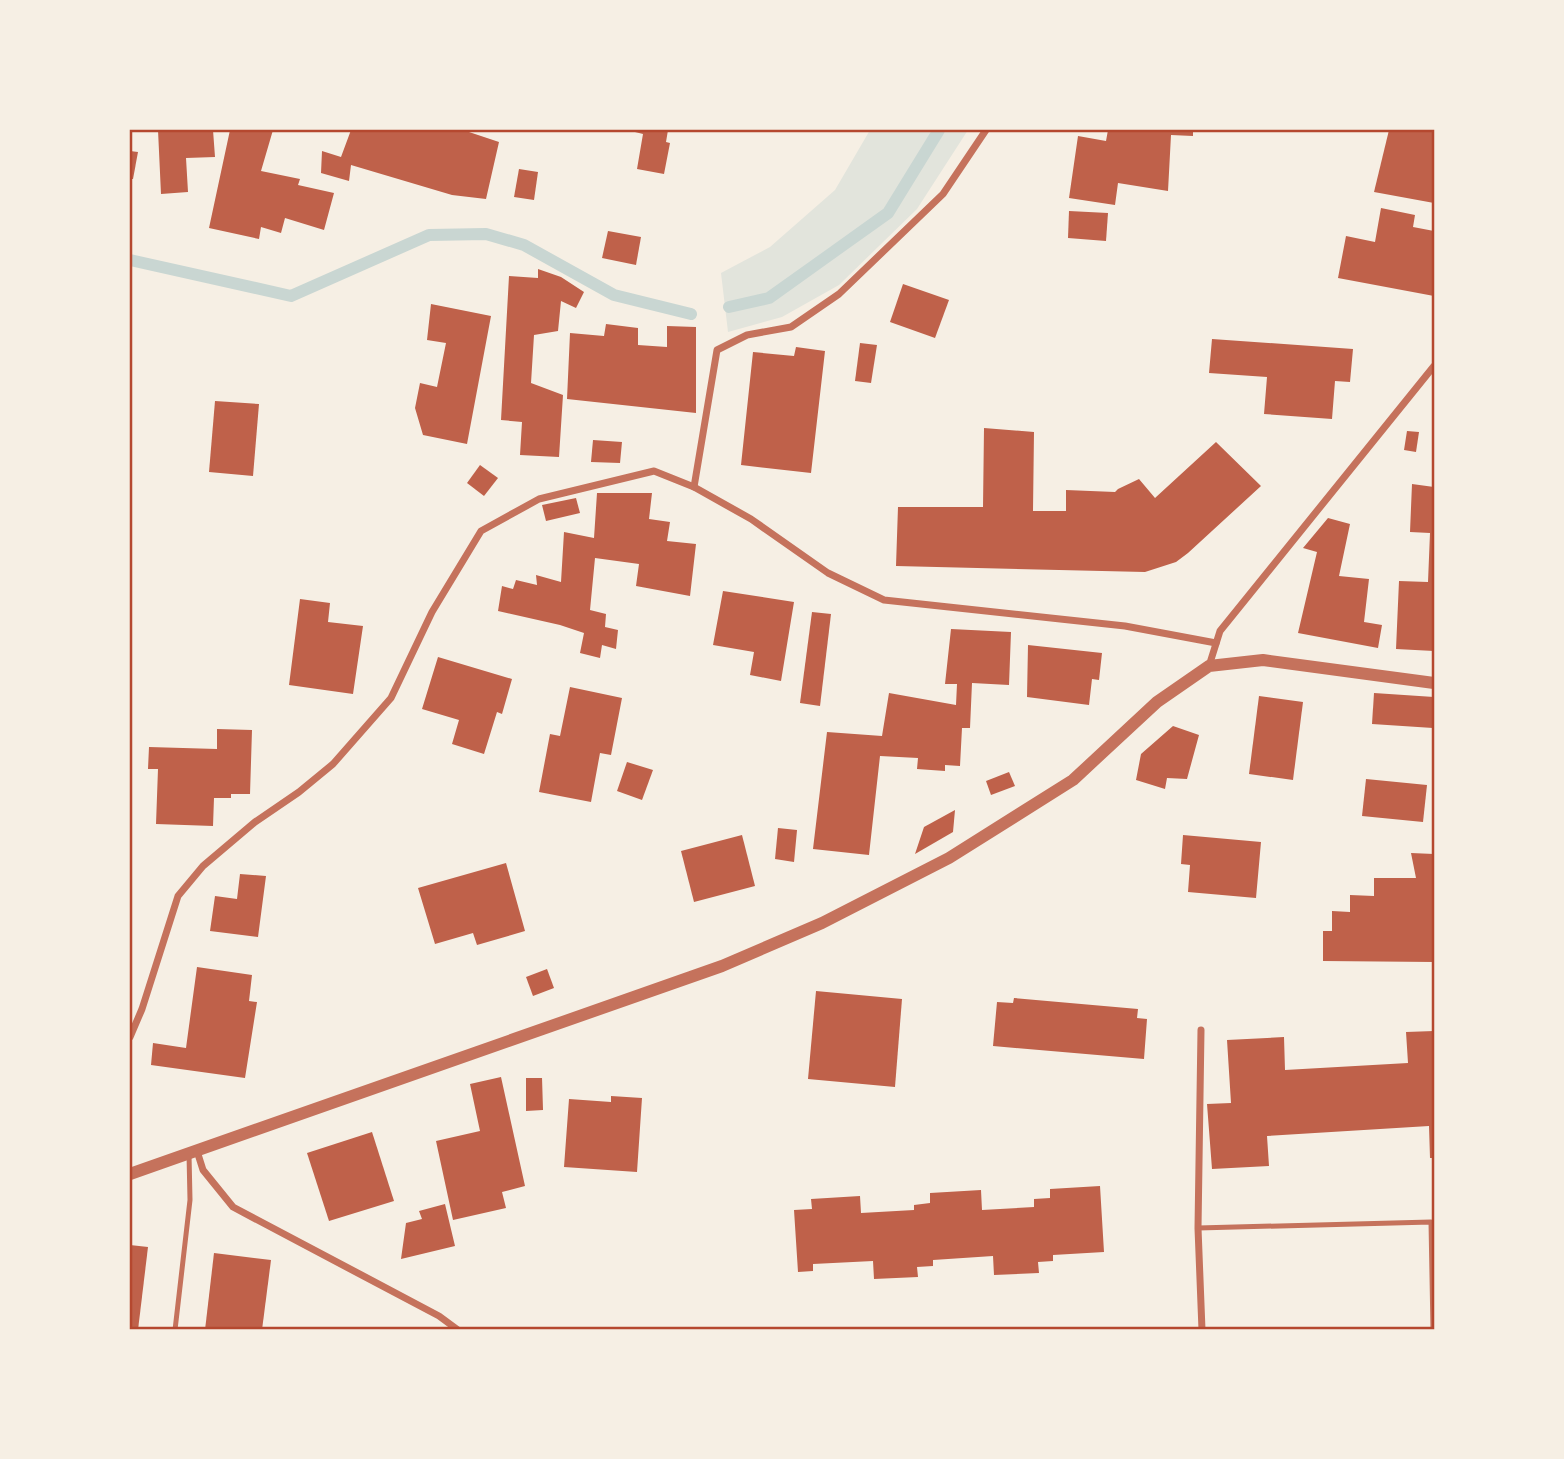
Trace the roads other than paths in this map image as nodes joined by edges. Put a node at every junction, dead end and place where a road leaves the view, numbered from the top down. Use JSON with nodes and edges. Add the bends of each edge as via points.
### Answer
{"nodes":[{"id":1,"x":986,"y":130,"type":"edge"},
{"id":2,"x":1434,"y":366,"type":"edge"},
{"id":3,"x":694,"y":487,"type":"junction"},
{"id":4,"x":1216,"y":643,"type":"junction"},
{"id":5,"x":1209,"y":666,"type":"junction"},
{"id":6,"x":1434,"y":683,"type":"edge"},
{"id":7,"x":1200,"y":1030,"type":"dead end"},
{"id":8,"x":130,"y":1037,"type":"edge"},
{"id":9,"x":193,"y":1153,"type":"junction"},
{"id":10,"x":130,"y":1174,"type":"edge"},
{"id":11,"x":1198,"y":1228,"type":"junction"},
{"id":12,"x":174,"y":1329,"type":"edge"},
{"id":13,"x":458,"y":1329,"type":"edge"},
{"id":14,"x":1202,"y":1329,"type":"edge"},
{"id":15,"x":1433,"y":1329,"type":"edge"}],
"edges":[{"from":1,"to":3,"type":"street","via":[[943,194],[839,294],[791,327],[747,335],[716,351]]},
{"from":2,"to":4,"type":"street","via":[[1220,631]]},
{"from":3,"to":4,"type":"street","via":[[751,519],[828,573],[884,600],[1125,626]]},
{"from":3,"to":8,"type":"street","via":[[653,471],[539,499],[481,531],[432,612],[391,698],[333,764],[203,866],[178,896]]},
{"from":4,"to":5,"type":"street"},
{"from":5,"to":6,"type":"street","via":[[1262,660]]},
{"from":5,"to":9,"type":"street","via":[[1157,702],[1073,780],[949,858],[822,923],[722,966]]},
{"from":7,"to":11,"type":"street"},
{"from":9,"to":10,"type":"street"},
{"from":9,"to":12,"type":"lane"},
{"from":9,"to":13,"type":"street","via":[[233,1207]]},
{"from":11,"to":14,"type":"street"},
{"from":11,"to":15,"type":"lane","via":[[1431,1222]]}]}
